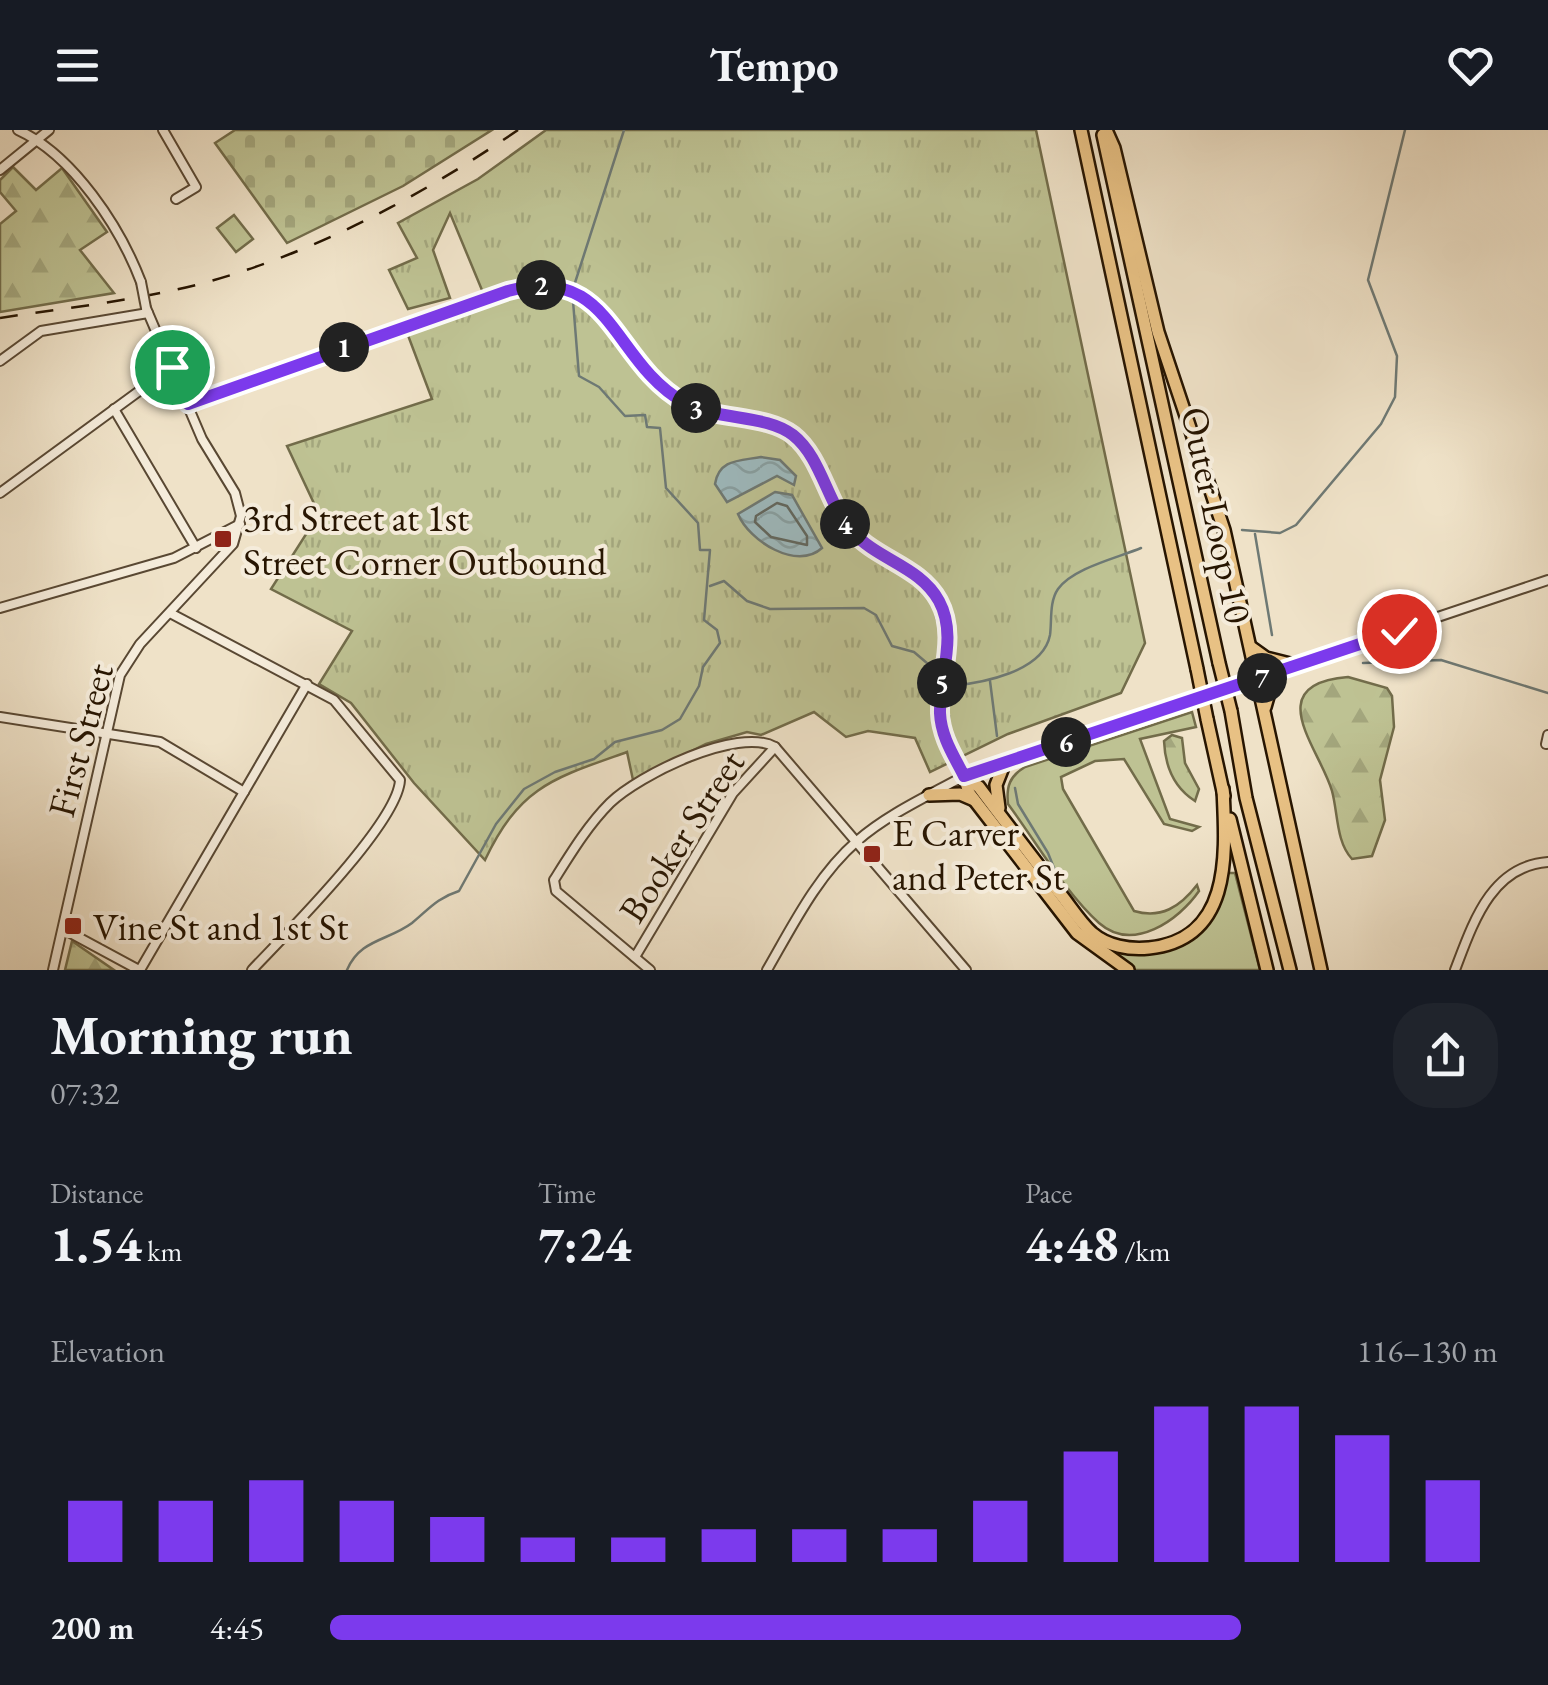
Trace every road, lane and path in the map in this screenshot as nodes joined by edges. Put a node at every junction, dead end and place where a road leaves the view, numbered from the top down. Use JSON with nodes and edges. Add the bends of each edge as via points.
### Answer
{"nodes":[{"id":1,"x":18,"y":130,"type":"edge"},
{"id":2,"x":49,"y":130,"type":"edge"},
{"id":3,"x":163,"y":130,"type":"edge"},
{"id":4,"x":1081,"y":130,"type":"edge"},
{"id":5,"x":1104,"y":130,"type":"edge"},
{"id":6,"x":38,"y":140,"type":"junction"},
{"id":7,"x":0,"y":170,"type":"edge"},
{"id":8,"x":176,"y":200,"type":"dead end"},
{"id":9,"x":147,"y":310,"type":"junction"},
{"id":10,"x":0,"y":361,"type":"edge"},
{"id":11,"x":172,"y":367,"type":"junction"},
{"id":12,"x":188,"y":404,"type":"junction"},
{"id":13,"x":114,"y":409,"type":"junction"},
{"id":14,"x":0,"y":492,"type":"edge"},
{"id":15,"x":240,"y":524,"type":"junction"},
{"id":16,"x":196,"y":548,"type":"junction"},
{"id":17,"x":1548,"y":580,"type":"edge"},
{"id":18,"x":0,"y":608,"type":"edge"},
{"id":19,"x":170,"y":613,"type":"junction"},
{"id":20,"x":1251,"y":648,"type":"junction"},
{"id":21,"x":1298,"y":666,"type":"junction"},
{"id":22,"x":1283,"y":671,"type":"junction"},
{"id":23,"x":1257,"y":680,"type":"junction"},
{"id":24,"x":307,"y":684,"type":"junction"},
{"id":25,"x":1265,"y":707,"type":"junction"},
{"id":26,"x":0,"y":717,"type":"edge"},
{"id":27,"x":107,"y":732,"type":"junction"},
{"id":28,"x":776,"y":747,"type":"junction"},
{"id":29,"x":1005,"y":762,"type":"junction"},
{"id":30,"x":964,"y":776,"type":"junction"},
{"id":31,"x":1223,"y":789,"type":"junction"},
{"id":32,"x":244,"y":792,"type":"junction"},
{"id":33,"x":930,"y":795,"type":"junction"},
{"id":34,"x":974,"y":800,"type":"junction"},
{"id":35,"x":1002,"y":816,"type":"junction"},
{"id":36,"x":856,"y":842,"type":"junction"},
{"id":37,"x":1548,"y":862,"type":"edge"},
{"id":38,"x":62,"y":929,"type":"junction"},
{"id":39,"x":635,"y":957,"type":"junction"},
{"id":40,"x":54,"y":970,"type":"edge"},
{"id":41,"x":139,"y":970,"type":"edge"},
{"id":42,"x":252,"y":970,"type":"edge"},
{"id":43,"x":650,"y":970,"type":"edge"},
{"id":44,"x":767,"y":970,"type":"edge"},
{"id":45,"x":966,"y":970,"type":"edge"},
{"id":46,"x":1128,"y":970,"type":"edge"},
{"id":47,"x":1267,"y":970,"type":"edge"},
{"id":48,"x":1290,"y":970,"type":"edge"},
{"id":49,"x":1321,"y":970,"type":"edge"},
{"id":50,"x":1455,"y":970,"type":"edge"}],
"edges":[{"from":1,"to":6,"type":"street"},
{"from":2,"to":6,"type":"street"},
{"from":3,"to":8,"type":"street","via":[[196,187]]},
{"from":4,"to":31,"type":"highway","bridge":true},
{"from":5,"to":20,"type":"highway","via":[[1114,148],[1158,332],[1224,530]]},
{"from":5,"to":48,"type":"highway","name":"Outer Loop 10","bridge":true,"via":[[1246,798]]},
{"from":6,"to":7,"type":"street"},
{"from":6,"to":9,"type":"street","bridge":true,"via":[[108,219],[141,282]]},
{"from":9,"to":10,"type":"street","via":[[42,331]]},
{"from":9,"to":11,"type":"street"},
{"from":11,"to":12,"type":"street"},
{"from":11,"to":13,"type":"street"},
{"from":12,"to":15,"type":"street","via":[[238,502]]},
{"from":12,"to":30,"type":"street","via":[[508,291],[546,284],[568,288],[603,310],[639,365],[675,397],[713,415],[794,436],[855,536],[917,575],[938,598],[946,618],[944,736]]},
{"from":13,"to":14,"type":"street"},
{"from":13,"to":16,"type":"street"},
{"from":15,"to":16,"type":"street"},
{"from":15,"to":19,"type":"street","name":"First Street","via":[[233,544]]},
{"from":16,"to":18,"type":"street"},
{"from":17,"to":21,"type":"street"},
{"from":19,"to":24,"type":"street"},
{"from":19,"to":27,"type":"street","name":"First Street","via":[[126,661]]},
{"from":20,"to":21,"type":"highway"},
{"from":20,"to":23,"type":"highway"},
{"from":21,"to":22,"type":"street"},
{"from":22,"to":23,"type":"street"},
{"from":22,"to":25,"type":"highway"},
{"from":23,"to":25,"type":"highway"},
{"from":23,"to":29,"type":"street"},
{"from":24,"to":32,"type":"street"},
{"from":24,"to":42,"type":"street","via":[[354,718],[398,776],[398,794],[343,871]]},
{"from":25,"to":49,"type":"highway"},
{"from":26,"to":27,"type":"street"},
{"from":27,"to":32,"type":"street","via":[[160,742]]},
{"from":27,"to":38,"type":"street","name":"First Street"},
{"from":28,"to":36,"type":"street"},
{"from":28,"to":39,"type":"street","name":"Booker Street","via":[[733,792]]},
{"from":28,"to":39,"type":"street","via":[[759,740],[733,743],[687,759],[631,788],[598,817],[553,885]]},
{"from":29,"to":30,"type":"street"},
{"from":29,"to":35,"type":"highway","via":[[996,786]]},
{"from":30,"to":33,"type":"street"},
{"from":30,"to":34,"type":"highway"},
{"from":30,"to":35,"type":"highway"},
{"from":31,"to":35,"type":"highway","via":[[1219,898],[1188,935],[1144,949],[1120,947],[1089,931]]},
{"from":31,"to":47,"type":"highway"},
{"from":32,"to":41,"type":"street"},
{"from":33,"to":34,"type":"highway"},
{"from":33,"to":36,"type":"street"},
{"from":34,"to":46,"type":"highway","via":[[1077,933]]},
{"from":36,"to":44,"type":"street","via":[[816,888]]},
{"from":36,"to":45,"type":"street"},
{"from":37,"to":50,"type":"street","via":[[1529,864],[1499,882]]},
{"from":38,"to":40,"type":"street","name":"First Street"},
{"from":38,"to":41,"type":"street"},
{"from":39,"to":43,"type":"street"}]}
